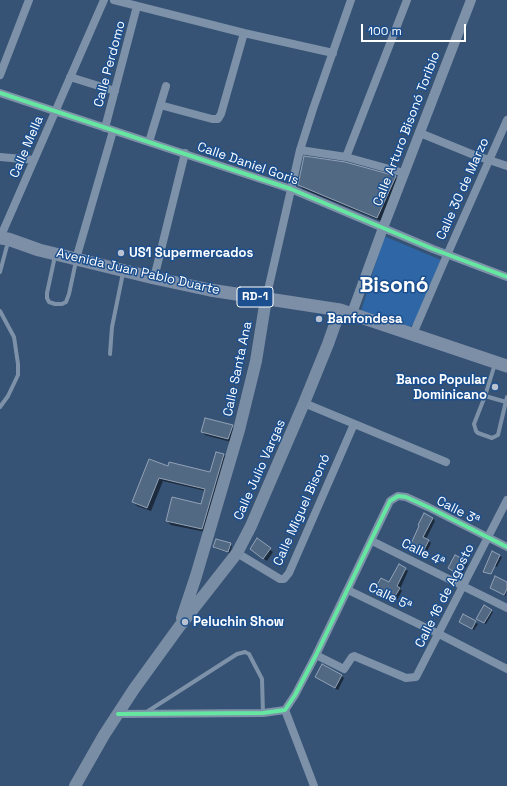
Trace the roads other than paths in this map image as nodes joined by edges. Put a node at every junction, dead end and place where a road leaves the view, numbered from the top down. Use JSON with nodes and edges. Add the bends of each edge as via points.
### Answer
{"nodes":[{"id":1,"x":29,"y":0,"type":"edge"},
{"id":2,"x":104,"y":0,"type":"edge"},
{"id":3,"x":114,"y":0,"type":"edge"},
{"id":4,"x":351,"y":0,"type":"edge"},
{"id":5,"x":407,"y":0,"type":"edge"},
{"id":6,"x":471,"y":0,"type":"edge"},
{"id":7,"x":138,"y":6,"type":"junction"},
{"id":8,"x":244,"y":33,"type":"junction"},
{"id":9,"x":333,"y":53,"type":"junction"},
{"id":10,"x":0,"y":75,"type":"edge"},
{"id":11,"x":70,"y":77,"type":"junction"},
{"id":12,"x":166,"y":86,"type":"dead end"},
{"id":13,"x":115,"y":91,"type":"junction"},
{"id":14,"x":0,"y":93,"type":"edge"},
{"id":15,"x":160,"y":105,"type":"junction"},
{"id":16,"x":55,"y":111,"type":"junction"},
{"id":17,"x":507,"y":120,"type":"edge"},
{"id":18,"x":109,"y":130,"type":"junction"},
{"id":19,"x":420,"y":133,"type":"junction"},
{"id":20,"x":150,"y":142,"type":"junction"},
{"id":21,"x":300,"y":150,"type":"junction"},
{"id":22,"x":185,"y":153,"type":"junction"},
{"id":23,"x":0,"y":157,"type":"edge"},
{"id":24,"x":346,"y":158,"type":"junction"},
{"id":25,"x":489,"y":159,"type":"junction"},
{"id":26,"x":34,"y":160,"type":"junction"},
{"id":27,"x":507,"y":166,"type":"edge"},
{"id":28,"x":404,"y":173,"type":"junction"},
{"id":29,"x":291,"y":189,"type":"junction"},
{"id":30,"x":383,"y":228,"type":"junction"},
{"id":31,"x":3,"y":239,"type":"edge"},
{"id":32,"x":56,"y":254,"type":"junction"},
{"id":33,"x":447,"y":255,"type":"junction"},
{"id":34,"x":76,"y":259,"type":"junction"},
{"id":35,"x":1,"y":261,"type":"edge"},
{"id":36,"x":124,"y":271,"type":"junction"},
{"id":37,"x":0,"y":272,"type":"edge"},
{"id":38,"x":507,"y":277,"type":"edge"},
{"id":39,"x":154,"y":278,"type":"junction"},
{"id":40,"x":266,"y":299,"type":"junction"},
{"id":41,"x":0,"y":311,"type":"edge"},
{"id":42,"x":346,"y":312,"type":"junction"},
{"id":43,"x":413,"y":334,"type":"junction"},
{"id":44,"x":110,"y":354,"type":"dead end"},
{"id":45,"x":501,"y":364,"type":"edge"},
{"id":46,"x":486,"y":396,"type":"junction"},
{"id":47,"x":507,"y":397,"type":"edge"},
{"id":48,"x":506,"y":402,"type":"junction"},
{"id":49,"x":304,"y":403,"type":"junction"},
{"id":50,"x":0,"y":407,"type":"edge"},
{"id":51,"x":354,"y":424,"type":"junction"},
{"id":52,"x":446,"y":462,"type":"dead end"},
{"id":53,"x":507,"y":500,"type":"edge"},
{"id":54,"x":488,"y":538,"type":"junction"},
{"id":55,"x":372,"y":541,"type":"junction"},
{"id":56,"x":507,"y":547,"type":"edge"},
{"id":57,"x":237,"y":553,"type":"junction"},
{"id":58,"x":196,"y":576,"type":"junction"},
{"id":59,"x":212,"y":586,"type":"junction"},
{"id":60,"x":464,"y":586,"type":"junction"},
{"id":61,"x":348,"y":590,"type":"junction"},
{"id":62,"x":507,"y":608,"type":"edge"},
{"id":63,"x":179,"y":627,"type":"junction"},
{"id":64,"x":439,"y":634,"type":"junction"},
{"id":65,"x":316,"y":656,"type":"junction"},
{"id":66,"x":507,"y":669,"type":"edge"},
{"id":67,"x":285,"y":710,"type":"junction"},
{"id":68,"x":263,"y":713,"type":"junction"},
{"id":69,"x":118,"y":714,"type":"junction"},
{"id":70,"x":143,"y":714,"type":"junction"},
{"id":71,"x":75,"y":786,"type":"edge"},
{"id":72,"x":314,"y":786,"type":"edge"}],
"edges":[{"from":1,"to":10,"type":"street"},
{"from":2,"to":11,"type":"street","name":"Calle Mella"},
{"from":3,"to":7,"type":"street"},
{"from":4,"to":9,"type":"street","name":"Calle Santa Ana"},
{"from":5,"to":24,"type":"street"},
{"from":6,"to":19,"type":"street","name":"Calle Arturo Bisonó Toribio"},
{"from":7,"to":8,"type":"street"},
{"from":7,"to":13,"type":"street","name":"Calle Perdomo"},
{"from":8,"to":9,"type":"street"},
{"from":8,"to":15,"type":"street","via":[[218,119]]},
{"from":9,"to":21,"type":"street","name":"Calle Santa Ana"},
{"from":11,"to":13,"type":"street"},
{"from":11,"to":16,"type":"street","name":"Calle Mella"},
{"from":12,"to":15,"type":"street"},
{"from":13,"to":18,"type":"street","name":"Calle Perdomo"},
{"from":14,"to":16,"type":"street","name":"Calle Daniel Goris"},
{"from":15,"to":20,"type":"street"},
{"from":16,"to":18,"type":"street","name":"Calle Daniel Goris"},
{"from":16,"to":26,"type":"street","name":"Calle Mella"},
{"from":17,"to":25,"type":"street","name":"Calle 30 de Marzo"},
{"from":18,"to":20,"type":"street","name":"Calle Daniel Goris"},
{"from":18,"to":34,"type":"street","name":"Calle Perdomo"},
{"from":19,"to":25,"type":"street"},
{"from":19,"to":28,"type":"street","name":"Calle Arturo Bisonó Toribio"},
{"from":20,"to":22,"type":"street","name":"Calle Daniel Goris"},
{"from":21,"to":24,"type":"street"},
{"from":21,"to":29,"type":"street","name":"Calle Santa Ana"},
{"from":22,"to":29,"type":"street","name":"Calle Daniel Goris"},
{"from":22,"to":39,"type":"street"},
{"from":23,"to":26,"type":"street"},
{"from":24,"to":28,"type":"street"},
{"from":25,"to":27,"type":"street"},
{"from":25,"to":33,"type":"street","name":"Calle 30 de Marzo"},
{"from":26,"to":31,"type":"street","name":"Calle Mella"},
{"from":28,"to":30,"type":"street","name":"Calle Arturo Bisonó Toribio"},
{"from":29,"to":30,"type":"street","name":"Calle Daniel Goris"},
{"from":29,"to":40,"type":"street","name":"Calle Santa Ana"},
{"from":30,"to":33,"type":"street","name":"Calle Daniel Goris"},
{"from":30,"to":42,"type":"street","name":"Calle Arturo Bisonó Toribio"},
{"from":31,"to":32,"type":"main road","name":"Avenida Juan Pablo Duarte","number":"RD-1"},
{"from":31,"to":35,"type":"lane"},
{"from":32,"to":34,"type":"main road","name":"Avenida Juan Pablo Duarte","number":"RD-1"},
{"from":32,"to":34,"type":"lane","via":[[47,293],[49,302],[55,304],[66,302]]},
{"from":33,"to":38,"type":"street","name":"Calle Daniel Goris"},
{"from":33,"to":43,"type":"street","name":"Calle 30 de Marzo"},
{"from":34,"to":36,"type":"main road","name":"Avenida Juan Pablo Duarte","number":"RD-1"},
{"from":35,"to":37,"type":"lane"},
{"from":36,"to":39,"type":"main road","name":"Avenida Juan Pablo Duarte","number":"RD-1"},
{"from":36,"to":44,"type":"lane","via":[[112,327]]},
{"from":39,"to":40,"type":"main road","name":"Avenida Juan Pablo Duarte","number":"RD-1"},
{"from":40,"to":42,"type":"main road","name":"Avenida Juan Pablo Duarte","number":"RD-1"},
{"from":40,"to":58,"type":"main road","name":"Calle Santa Ana","via":[[249,391]]},
{"from":41,"to":50,"type":"lane","via":[[14,337],[18,364],[18,375]]},
{"from":42,"to":43,"type":"main road","name":"Avenida Juan Pablo Duarte","number":"RD-1"},
{"from":42,"to":49,"type":"main road","name":"Calle Julio Vargas","via":[[328,344]]},
{"from":43,"to":45,"type":"main road","name":"Avenida Juan Pablo Duarte","number":"RD-1"},
{"from":45,"to":46,"type":"lane"},
{"from":46,"to":48,"type":"lane"},
{"from":46,"to":48,"type":"lane","via":[[474,428],[478,433],[492,438],[500,432]]},
{"from":47,"to":48,"type":"lane"},
{"from":49,"to":51,"type":"street"},
{"from":49,"to":57,"type":"main road","name":"Calle Julio Vargas"},
{"from":51,"to":52,"type":"street"},
{"from":51,"to":57,"type":"street","name":"Calle Miguel Bisonó","via":[[289,573],[284,579]]},
{"from":53,"to":54,"type":"street","name":"Calle 16 de Agosto"},
{"from":54,"to":55,"type":"street","name":"Calle 3ª","via":[[428,507],[398,496],[390,501]]},
{"from":54,"to":56,"type":"street","name":"Calle 3ª"},
{"from":54,"to":60,"type":"street","name":"Calle 16 de Agosto"},
{"from":55,"to":60,"type":"street","name":"Calle 4ª"},
{"from":55,"to":61,"type":"street"},
{"from":57,"to":59,"type":"main road","name":"Calle Julio Vargas"},
{"from":58,"to":59,"type":"main road"},
{"from":58,"to":63,"type":"main road","name":"Calle Santa Ana"},
{"from":59,"to":63,"type":"main road","name":"Calle Julio Vargas"},
{"from":60,"to":62,"type":"street","name":"Calle 4ª"},
{"from":60,"to":64,"type":"street","name":"Calle 16 de Agosto"},
{"from":61,"to":64,"type":"street","name":"Calle 5ª"},
{"from":61,"to":65,"type":"street"},
{"from":63,"to":69,"type":"main road"},
{"from":64,"to":65,"type":"street","name":"Calle 16 de Agosto","via":[[416,678],[406,678],[354,656],[344,669]]},
{"from":64,"to":66,"type":"street","name":"Calle 5ª"},
{"from":65,"to":67,"type":"street"},
{"from":67,"to":68,"type":"street"},
{"from":67,"to":72,"type":"street"},
{"from":68,"to":70,"type":"street"},
{"from":68,"to":70,"type":"lane","via":[[262,679],[249,654],[241,652]]},
{"from":69,"to":70,"type":"street"},
{"from":69,"to":71,"type":"main road"}]}
